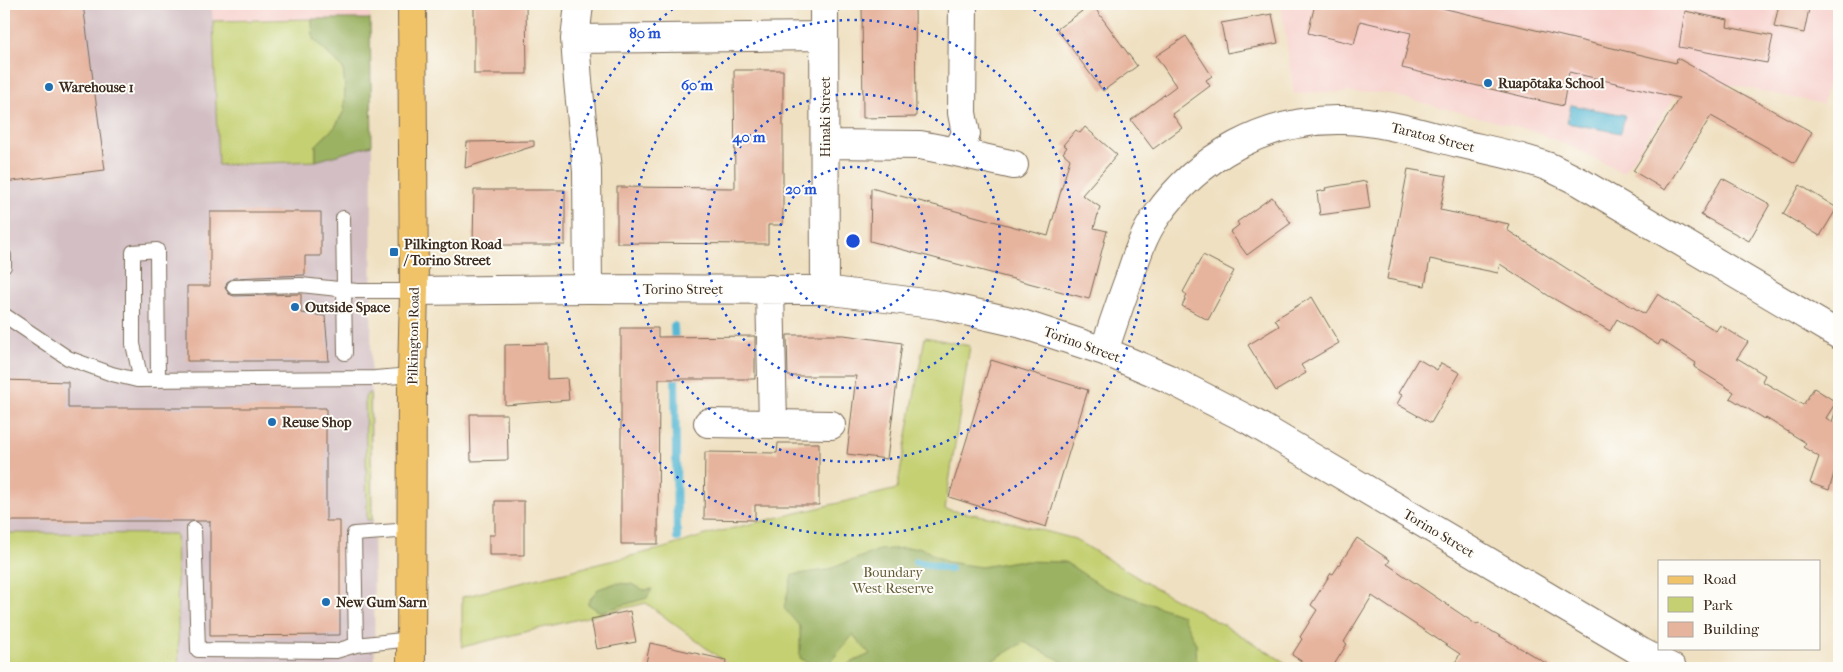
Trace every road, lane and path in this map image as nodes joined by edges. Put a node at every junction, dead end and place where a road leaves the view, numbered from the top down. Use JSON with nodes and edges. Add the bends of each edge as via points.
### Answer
{"nodes":[{"id":1,"x":412,"y":4,"type":"edge"},
{"id":2,"x":579,"y":4,"type":"edge"},
{"id":3,"x":824,"y":4,"type":"edge"},
{"id":4,"x":963,"y":4,"type":"edge"},
{"id":5,"x":824,"y":36,"type":"junction"},
{"id":6,"x":575,"y":39,"type":"junction"},
{"id":7,"x":825,"y":144,"type":"junction"},
{"id":8,"x":956,"y":152,"type":"junction"},
{"id":9,"x":1014,"y":165,"type":"dead end"},
{"id":10,"x":343,"y":218,"type":"dead end"},
{"id":11,"x":4,"y":256,"type":"edge"},
{"id":12,"x":4,"y":266,"type":"edge"},
{"id":13,"x":234,"y":287,"type":"dead end"},
{"id":14,"x":588,"y":289,"type":"junction"},
{"id":15,"x":770,"y":289,"type":"junction"},
{"id":16,"x":344,"y":290,"type":"junction"},
{"id":17,"x":825,"y":290,"type":"junction"},
{"id":18,"x":414,"y":291,"type":"junction"},
{"id":19,"x":4,"y":315,"type":"edge"},
{"id":20,"x":1839,"y":335,"type":"edge"},
{"id":21,"x":1104,"y":351,"type":"junction"},
{"id":22,"x":345,"y":353,"type":"dead end"},
{"id":23,"x":412,"y":375,"type":"junction"},
{"id":24,"x":141,"y":380,"type":"junction"},
{"id":25,"x":158,"y":380,"type":"junction"},
{"id":26,"x":708,"y":424,"type":"dead end"},
{"id":27,"x":773,"y":424,"type":"junction"},
{"id":28,"x":831,"y":425,"type":"dead end"},
{"id":29,"x":194,"y":529,"type":"dead end"},
{"id":30,"x":412,"y":530,"type":"junction"},
{"id":31,"x":411,"y":639,"type":"junction"},
{"id":32,"x":356,"y":645,"type":"junction"},
{"id":33,"x":411,"y":668,"type":"edge"},
{"id":34,"x":1672,"y":668,"type":"edge"}],
"edges":[{"from":1,"to":18,"type":"main road","name":"Pilkington Road"},
{"from":2,"to":6,"type":"street"},
{"from":3,"to":5,"type":"street","name":"Hinaki Street"},
{"from":4,"to":8,"type":"street","via":[[962,114],[966,134]]},
{"from":5,"to":6,"type":"street"},
{"from":5,"to":7,"type":"street","name":"Hinaki Street"},
{"from":6,"to":14,"type":"street","via":[[587,171]]},
{"from":7,"to":8,"type":"street","via":[[920,145]]},
{"from":7,"to":17,"type":"street","name":"Hinaki Street"},
{"from":8,"to":9,"type":"street"},
{"from":10,"to":16,"type":"lane"},
{"from":11,"to":12,"type":"lane"},
{"from":13,"to":16,"type":"lane","via":[[301,285]]},
{"from":14,"to":15,"type":"street","name":"Torino Street"},
{"from":14,"to":18,"type":"street","name":"Torino Street"},
{"from":15,"to":17,"type":"street","name":"Torino Street"},
{"from":15,"to":27,"type":"street"},
{"from":16,"to":18,"type":"lane"},
{"from":16,"to":22,"type":"lane"},
{"from":17,"to":21,"type":"street","name":"Torino Street","via":[[939,305],[1019,323]]},
{"from":18,"to":23,"type":"main road","name":"Pilkington Road"},
{"from":19,"to":24,"type":"lane","via":[[68,358],[112,374]]},
{"from":20,"to":21,"type":"street","name":"Taratoa Street","via":[[1580,182],[1548,167],[1405,129],[1343,120],[1289,125],[1265,133],[1216,156],[1193,174],[1154,218],[1143,240]]},
{"from":21,"to":34,"type":"street","name":"Torino Street","via":[[1167,378],[1249,420]]},
{"from":23,"to":25,"type":"lane"},
{"from":23,"to":30,"type":"main road","name":"Pilkington Road"},
{"from":24,"to":25,"type":"lane"},
{"from":24,"to":25,"type":"lane","via":[[133,344],[133,252],[158,250]]},
{"from":26,"to":27,"type":"street"},
{"from":27,"to":28,"type":"street"},
{"from":29,"to":32,"type":"lane","via":[[198,650],[336,651]]},
{"from":30,"to":31,"type":"main road","name":"Pilkington Road"},
{"from":30,"to":32,"type":"lane","via":[[354,534]]},
{"from":31,"to":32,"type":"lane"},
{"from":31,"to":33,"type":"main road","name":"Pilkington Road"}]}
